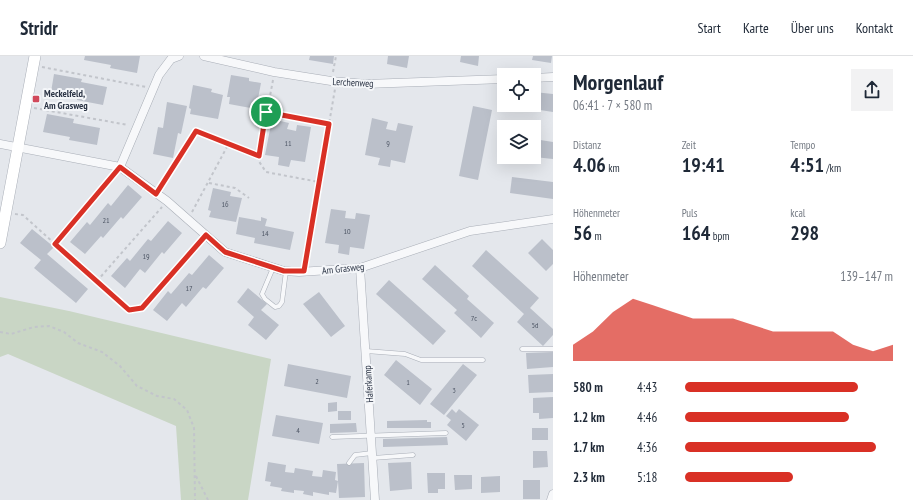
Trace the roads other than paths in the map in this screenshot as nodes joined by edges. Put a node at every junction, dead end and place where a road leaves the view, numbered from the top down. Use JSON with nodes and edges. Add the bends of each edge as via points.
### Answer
{"nodes":[{"id":1,"x":179,"y":56,"type":"edge"},
{"id":2,"x":204,"y":56,"type":"edge"},
{"id":3,"x":235,"y":59,"type":"edge"},
{"id":4,"x":34,"y":61,"type":"edge"},
{"id":5,"x":553,"y":77,"type":"edge"},
{"id":6,"x":541,"y":78,"type":"edge"},
{"id":7,"x":497,"y":79,"type":"edge"},
{"id":8,"x":0,"y":144,"type":"edge"},
{"id":9,"x":18,"y":146,"type":"junction"},
{"id":10,"x":120,"y":167,"type":"junction"},
{"id":11,"x":553,"y":219,"type":"edge"},
{"id":12,"x":0,"y":243,"type":"edge"},
{"id":13,"x":273,"y":268,"type":"junction"},
{"id":14,"x":360,"y":268,"type":"junction"},
{"id":15,"x":286,"y":271,"type":"junction"},
{"id":16,"x":522,"y":348,"type":"dead end"},
{"id":17,"x":553,"y":349,"type":"edge"},
{"id":18,"x":366,"y":351,"type":"junction"},
{"id":19,"x":482,"y":360,"type":"dead end"},
{"id":20,"x":446,"y":433,"type":"dead end"},
{"id":21,"x":372,"y":435,"type":"junction"},
{"id":22,"x":332,"y":437,"type":"dead end"},
{"id":23,"x":373,"y":455,"type":"junction"},
{"id":24,"x":413,"y":456,"type":"dead end"},
{"id":25,"x":349,"y":463,"type":"dead end"},
{"id":26,"x":553,"y":494,"type":"edge"},
{"id":27,"x":375,"y":500,"type":"edge"},
{"id":28,"x":551,"y":500,"type":"edge"}],
"edges":[{"from":1,"to":10,"type":"street","via":[[171,60],[159,75]]},
{"from":2,"to":3,"type":"street","name":"Lerchenweg"},
{"from":3,"to":7,"type":"street","name":"Lerchenweg","via":[[274,72],[366,84]]},
{"from":4,"to":9,"type":"main road"},
{"from":5,"to":6,"type":"street"},
{"from":8,"to":9,"type":"street","name":"Am Grasweg"},
{"from":9,"to":10,"type":"street","name":"Am Grasweg"},
{"from":9,"to":12,"type":"main road"},
{"from":10,"to":13,"type":"street","name":"Am Grasweg","via":[[167,201],[225,252]]},
{"from":11,"to":14,"type":"street","name":"Am Grasweg","via":[[470,231]]},
{"from":13,"to":15,"type":"street","name":"Am Grasweg"},
{"from":13,"to":15,"type":"lane","via":[[262,294],[275,308],[282,302]]},
{"from":14,"to":15,"type":"street","name":"Am Grasweg"},
{"from":14,"to":18,"type":"street","name":"Haferkamp"},
{"from":16,"to":17,"type":"lane"},
{"from":18,"to":19,"type":"lane","via":[[405,354],[421,360]]},
{"from":18,"to":21,"type":"street","name":"Haferkamp"},
{"from":20,"to":21,"type":"lane"},
{"from":21,"to":22,"type":"lane"},
{"from":21,"to":23,"type":"street","name":"Haferkamp"},
{"from":23,"to":24,"type":"lane"},
{"from":23,"to":25,"type":"lane","via":[[355,455]]},
{"from":23,"to":27,"type":"street","name":"Haferkamp"},
{"from":26,"to":28,"type":"street"}]}
